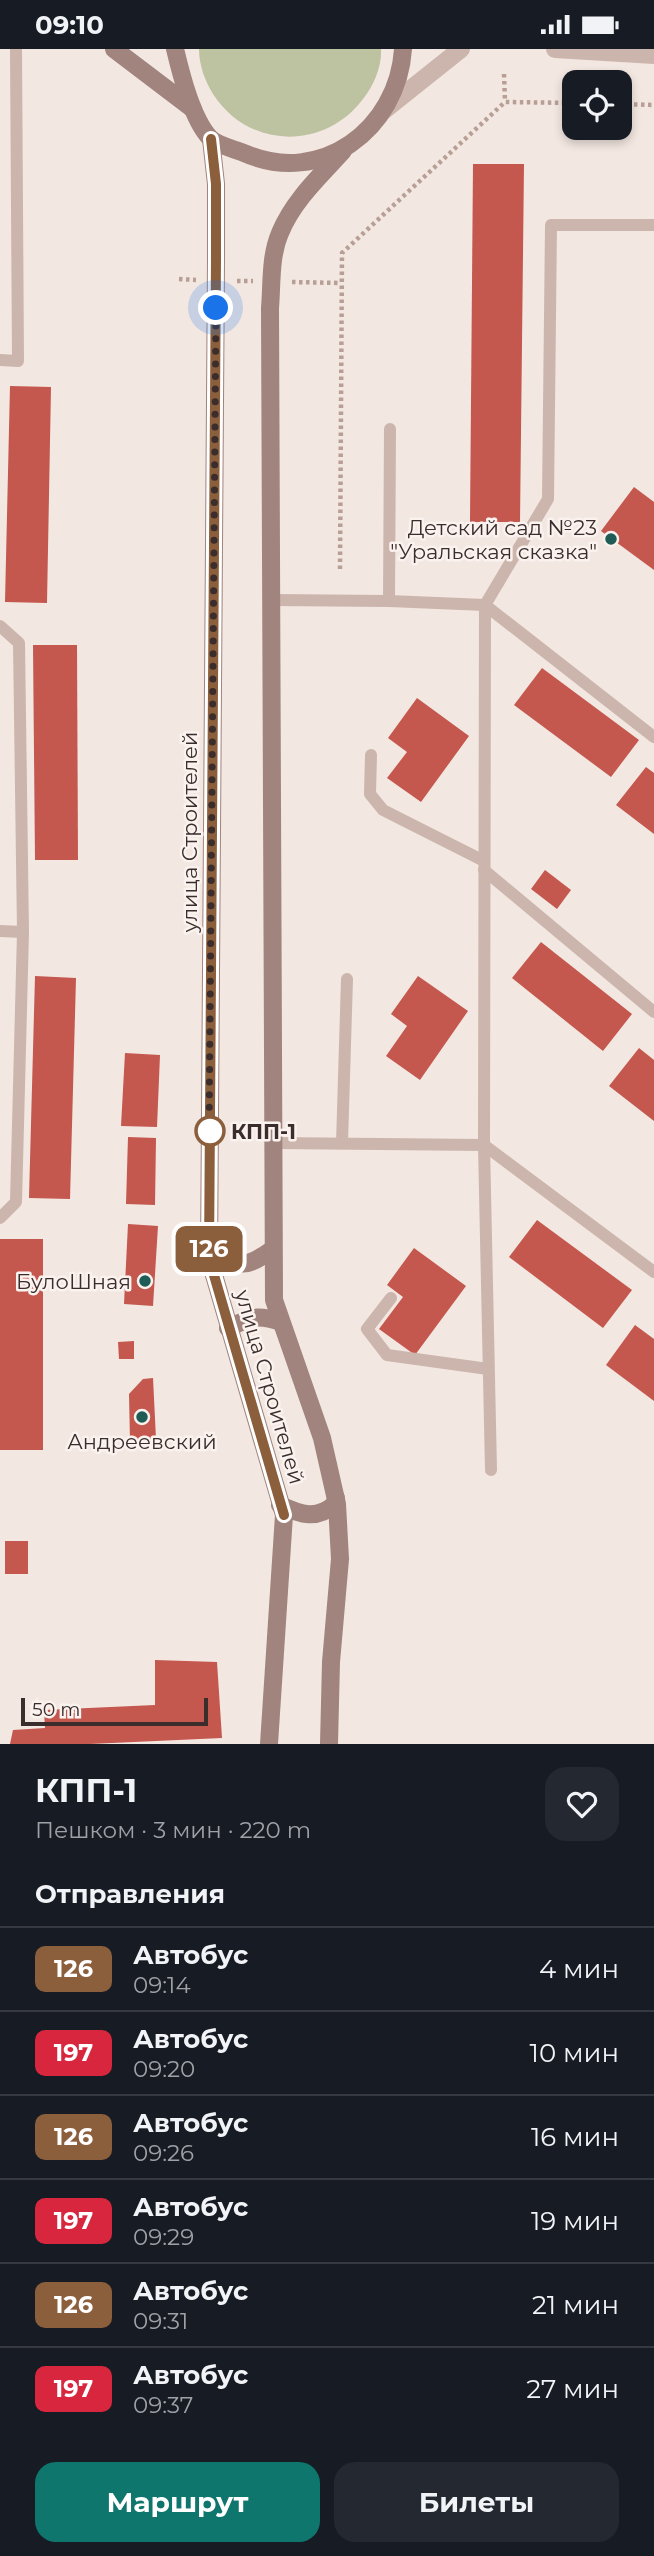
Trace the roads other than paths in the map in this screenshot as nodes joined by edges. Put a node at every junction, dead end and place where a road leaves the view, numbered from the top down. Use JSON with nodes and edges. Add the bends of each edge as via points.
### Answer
{"nodes":[{"id":1,"x":16,"y":49,"type":"edge"},
{"id":2,"x":114,"y":49,"type":"edge"},
{"id":3,"x":175,"y":49,"type":"edge"},
{"id":4,"x":403,"y":49,"type":"edge"},
{"id":5,"x":461,"y":49,"type":"edge"},
{"id":6,"x":555,"y":49,"type":"edge"},
{"id":7,"x":654,"y":55,"type":"edge"},
{"id":8,"x":193,"y":109,"type":"junction"},
{"id":9,"x":382,"y":112,"type":"junction"},
{"id":10,"x":211,"y":139,"type":"junction"},
{"id":11,"x":343,"y":151,"type":"junction"},
{"id":12,"x":654,"y":225,"type":"edge"},
{"id":13,"x":0,"y":360,"type":"edge"},
{"id":14,"x":390,"y":429,"type":"dead end"},
{"id":15,"x":271,"y":600,"type":"junction"},
{"id":16,"x":389,"y":601,"type":"junction"},
{"id":17,"x":485,"y":605,"type":"junction"},
{"id":18,"x":0,"y":626,"type":"edge"},
{"id":19,"x":654,"y":737,"type":"edge"},
{"id":20,"x":371,"y":755,"type":"dead end"},
{"id":21,"x":484,"y":866,"type":"junction"},
{"id":22,"x":0,"y":931,"type":"edge"},
{"id":23,"x":23,"y":932,"type":"junction"},
{"id":24,"x":347,"y":979,"type":"dead end"},
{"id":25,"x":654,"y":1012,"type":"edge"},
{"id":26,"x":273,"y":1143,"type":"junction"},
{"id":27,"x":342,"y":1143,"type":"junction"},
{"id":28,"x":484,"y":1145,"type":"junction"},
{"id":29,"x":0,"y":1218,"type":"edge"},
{"id":30,"x":209,"y":1248,"type":"junction"},
{"id":31,"x":273,"y":1249,"type":"junction"},
{"id":32,"x":654,"y":1272,"type":"edge"},
{"id":33,"x":391,"y":1298,"type":"dead end"},
{"id":34,"x":281,"y":1322,"type":"junction"},
{"id":35,"x":228,"y":1328,"type":"junction"},
{"id":36,"x":488,"y":1369,"type":"junction"},
{"id":37,"x":491,"y":1470,"type":"dead end"},
{"id":38,"x":337,"y":1501,"type":"junction"},
{"id":39,"x":282,"y":1510,"type":"junction"},
{"id":40,"x":269,"y":1744,"type":"edge"},
{"id":41,"x":329,"y":1744,"type":"edge"}],
"edges":[{"from":1,"to":13,"type":"lane","via":[[18,361]]},
{"from":2,"to":8,"type":"main road"},
{"from":3,"to":8,"type":"main road"},
{"from":4,"to":9,"type":"main road","name":"улица Строителей","via":[[397,86]]},
{"from":5,"to":9,"type":"street"},
{"from":6,"to":7,"type":"street"},
{"from":8,"to":10,"type":"main road"},
{"from":9,"to":11,"type":"main road","name":"улица Строителей"},
{"from":10,"to":11,"type":"main road","via":[[254,158],[294,164]]},
{"from":10,"to":30,"type":"main road","name":"улица Строителей","via":[[216,259]]},
{"from":11,"to":15,"type":"main road","name":"улица Строителей","via":[[299,200],[279,233],[273,261]]},
{"from":12,"to":17,"type":"lane","via":[[551,225],[548,499]]},
{"from":14,"to":16,"type":"lane"},
{"from":15,"to":16,"type":"lane"},
{"from":15,"to":26,"type":"main road","name":"улица Строителей"},
{"from":16,"to":17,"type":"lane"},
{"from":17,"to":19,"type":"lane"},
{"from":17,"to":21,"type":"lane"},
{"from":18,"to":23,"type":"lane","via":[[19,643]]},
{"from":20,"to":21,"type":"lane","via":[[370,794],[383,810]]},
{"from":21,"to":25,"type":"lane"},
{"from":21,"to":28,"type":"lane"},
{"from":22,"to":23,"type":"lane"},
{"from":23,"to":29,"type":"lane","via":[[16,1202]]},
{"from":24,"to":27,"type":"lane"},
{"from":26,"to":27,"type":"lane"},
{"from":26,"to":31,"type":"main road","name":"улица Строителей"},
{"from":27,"to":28,"type":"lane"},
{"from":28,"to":32,"type":"lane"},
{"from":28,"to":36,"type":"lane"},
{"from":30,"to":31,"type":"main road","via":[[235,1263],[253,1263]]},
{"from":30,"to":35,"type":"main road","name":"улица Строителей"},
{"from":31,"to":34,"type":"main road","name":"улица Строителей","via":[[274,1300]]},
{"from":33,"to":36,"type":"lane","via":[[367,1329],[387,1355]]},
{"from":34,"to":35,"type":"main road","via":[[262,1316]]},
{"from":34,"to":38,"type":"main road","name":"улица Строителей","via":[[322,1438]]},
{"from":35,"to":39,"type":"main road","name":"улица Строителей"},
{"from":36,"to":37,"type":"lane"},
{"from":38,"to":39,"type":"main road","via":[[326,1512],[311,1515]]},
{"from":38,"to":41,"type":"main road","name":"улица Строителей","via":[[340,1559]]},
{"from":39,"to":40,"type":"main road"}]}
